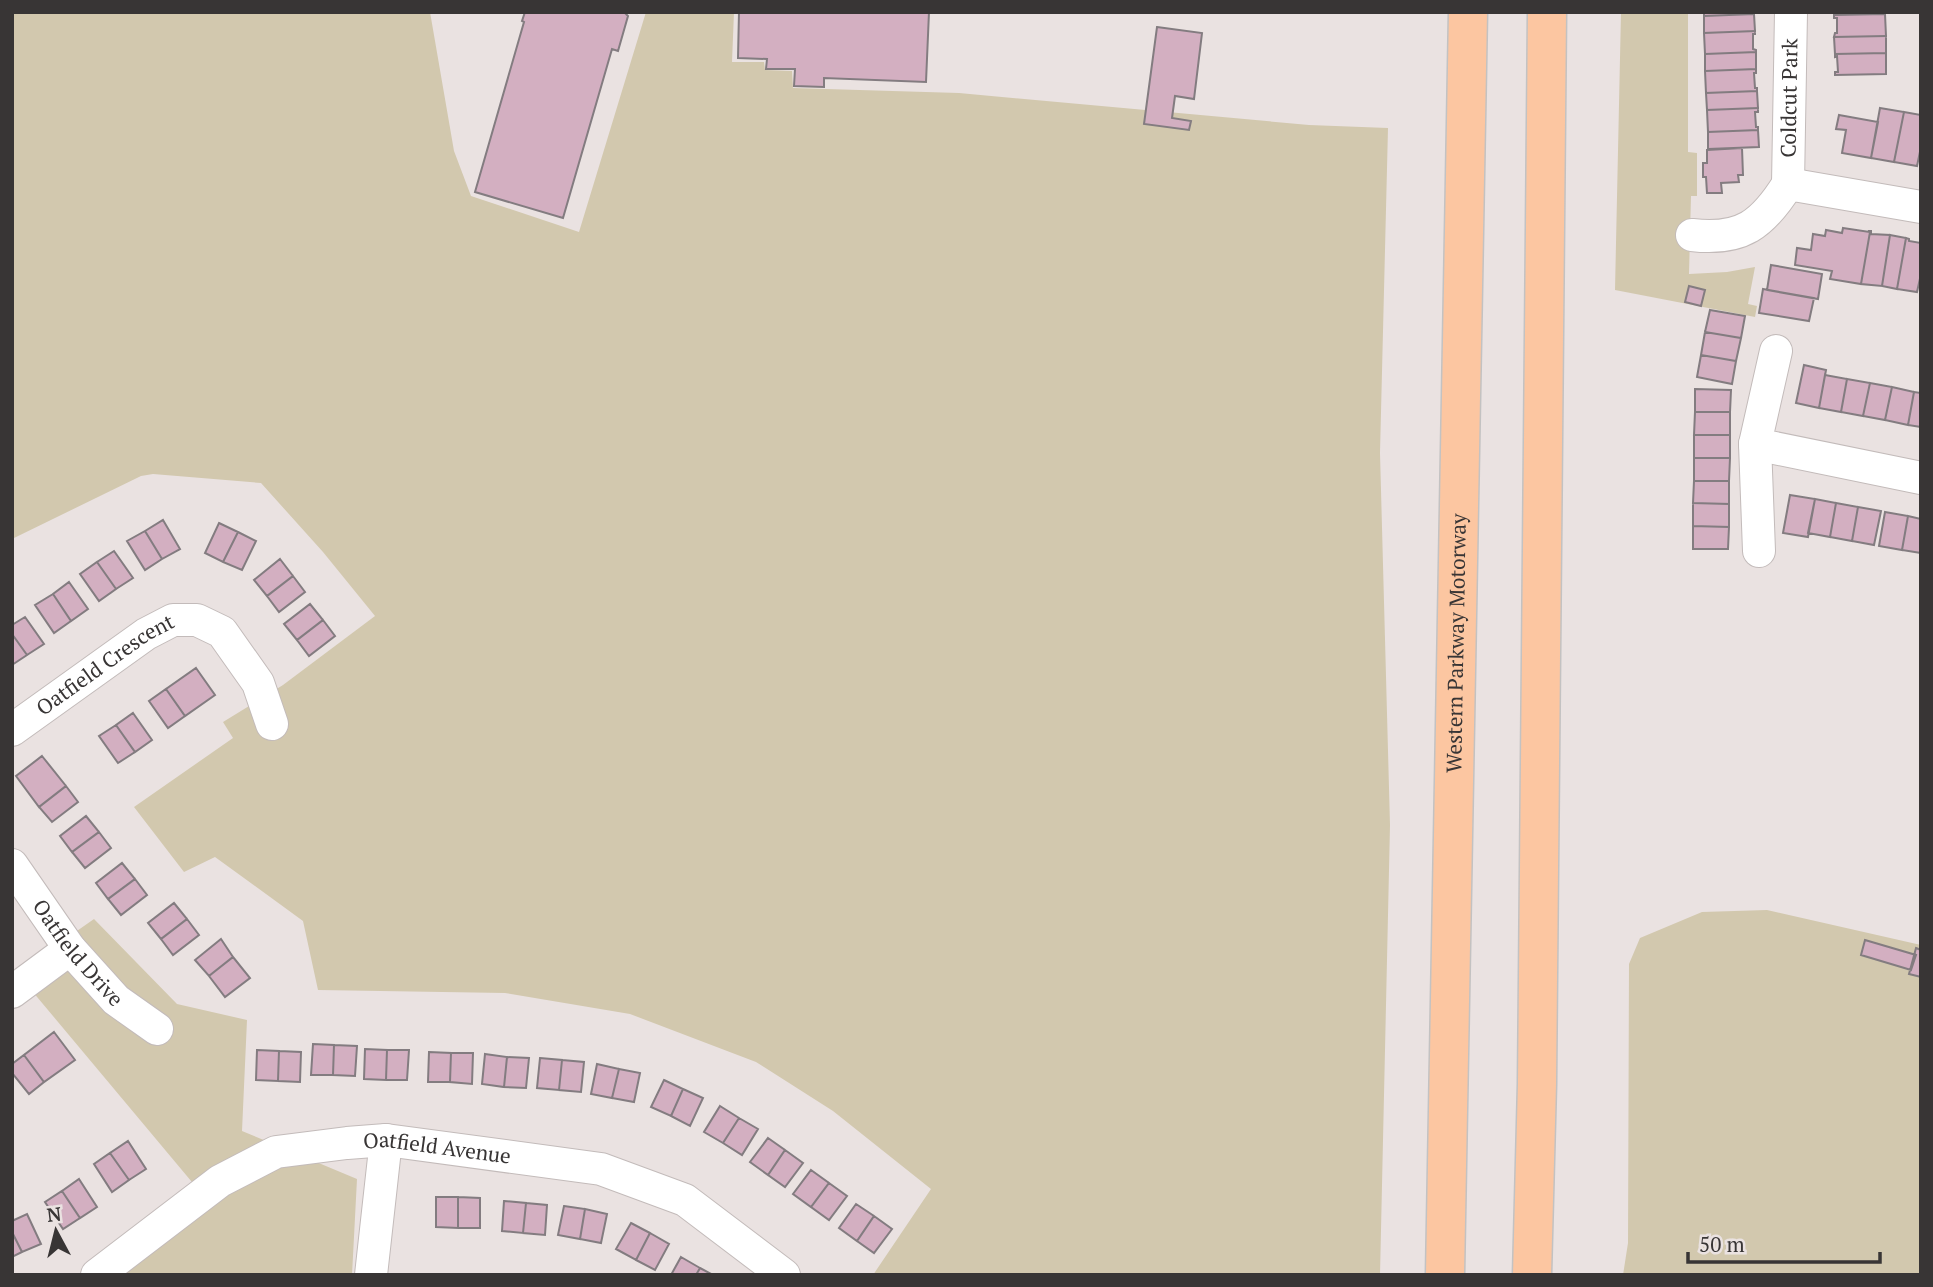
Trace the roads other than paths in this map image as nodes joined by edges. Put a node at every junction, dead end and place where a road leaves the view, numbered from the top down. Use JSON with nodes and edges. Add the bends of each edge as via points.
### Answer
{"nodes":[{"id":1,"x":1468,"y":12,"type":"edge"},
{"id":2,"x":1547,"y":12,"type":"edge"},
{"id":3,"x":1791,"y":12,"type":"edge"},
{"id":4,"x":1788,"y":184,"type":"junction"},
{"id":5,"x":1921,"y":207,"type":"edge"},
{"id":6,"x":1692,"y":235,"type":"dead end"},
{"id":7,"x":1776,"y":351,"type":"dead end"},
{"id":8,"x":1755,"y":444,"type":"junction"},
{"id":9,"x":1921,"y":478,"type":"edge"},
{"id":10,"x":1759,"y":551,"type":"dead end"},
{"id":11,"x":272,"y":724,"type":"dead end"},
{"id":12,"x":12,"y":730,"type":"edge"},
{"id":13,"x":12,"y":865,"type":"edge"},
{"id":14,"x":71,"y":949,"type":"junction"},
{"id":15,"x":12,"y":992,"type":"edge"},
{"id":16,"x":157,"y":1029,"type":"dead end"},
{"id":17,"x":386,"y":1140,"type":"junction"},
{"id":18,"x":783,"y":1274,"type":"edge"},
{"id":19,"x":97,"y":1275,"type":"edge"},
{"id":20,"x":371,"y":1275,"type":"edge"},
{"id":21,"x":1445,"y":1275,"type":"edge"},
{"id":22,"x":1532,"y":1275,"type":"edge"}],
"edges":[{"from":1,"to":21,"type":"highway","name":"Western Parkway Motorway"},
{"from":2,"to":22,"type":"highway"},
{"from":3,"to":4,"type":"street","name":"Coldcut Park"},
{"from":4,"to":5,"type":"street","name":"Coldcut Park"},
{"from":4,"to":6,"type":"street","name":"Coldcut Park","via":[[1769,212],[1749,227],[1717,236]]},
{"from":7,"to":8,"type":"street"},
{"from":8,"to":9,"type":"street"},
{"from":8,"to":10,"type":"street"},
{"from":11,"to":12,"type":"street","name":"Oatfield Crescent","via":[[258,683],[222,632],[197,620],[173,620],[146,634]]},
{"from":13,"to":14,"type":"street","name":"Oatfield Drive"},
{"from":14,"to":15,"type":"street"},
{"from":14,"to":16,"type":"street","name":"Oatfield Drive","via":[[116,1000]]},
{"from":17,"to":18,"type":"street","name":"Oatfield Avenue","via":[[601,1169],[685,1200]]},
{"from":17,"to":19,"type":"street","name":"Oatfield Avenue","via":[[276,1152],[220,1181]]},
{"from":17,"to":20,"type":"street"}]}
